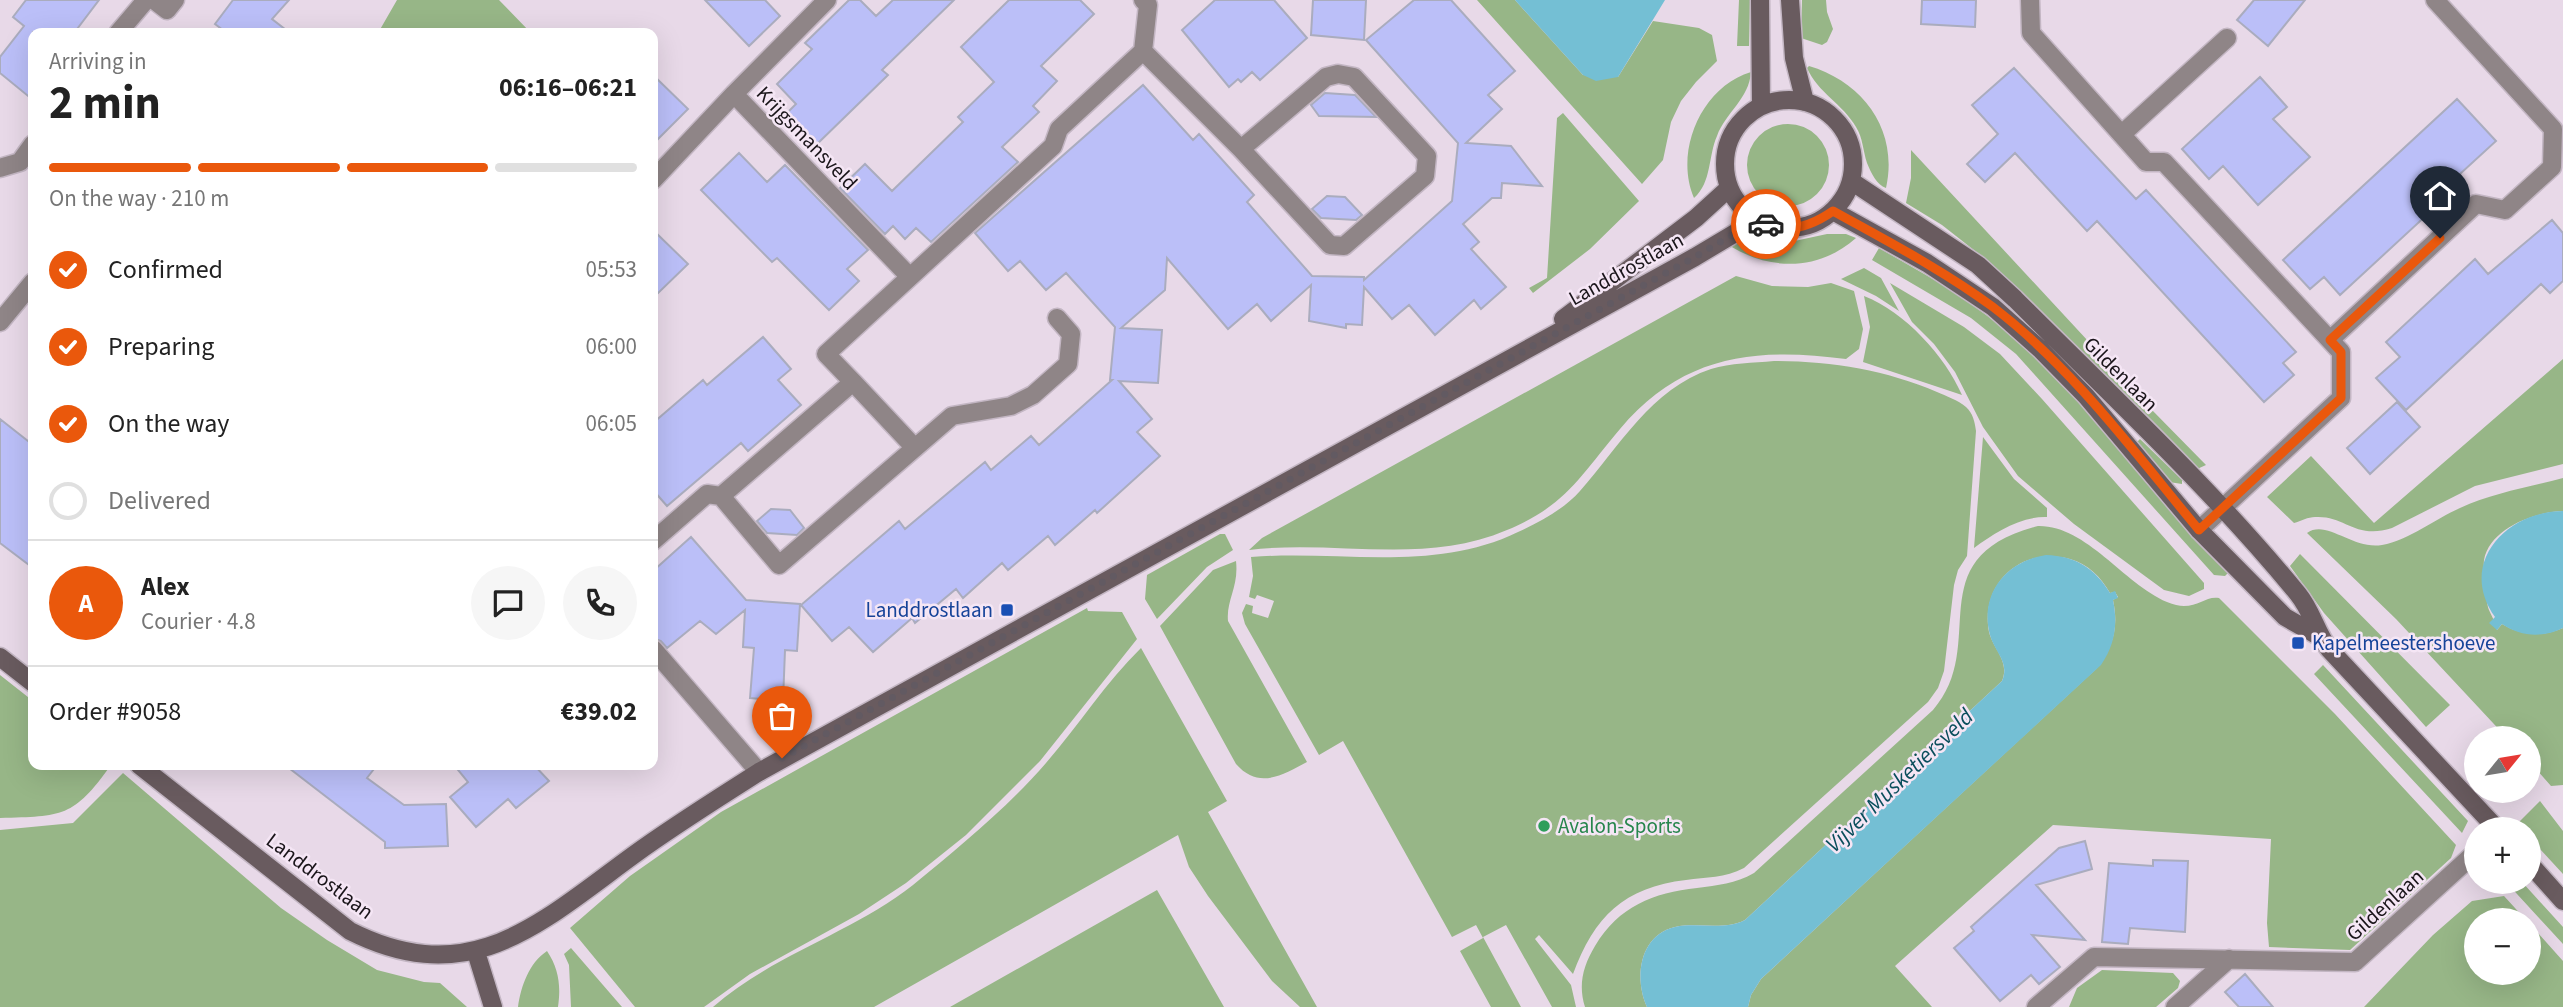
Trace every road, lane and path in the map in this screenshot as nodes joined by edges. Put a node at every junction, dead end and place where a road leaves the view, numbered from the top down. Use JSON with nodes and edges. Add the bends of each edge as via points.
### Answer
{"nodes":[{"id":1,"x":146,"y":0,"type":"edge"},
{"id":2,"x":154,"y":0,"type":"edge"},
{"id":3,"x":175,"y":0,"type":"edge"},
{"id":4,"x":827,"y":0,"type":"edge"},
{"id":5,"x":1143,"y":0,"type":"edge"},
{"id":6,"x":1760,"y":0,"type":"edge"},
{"id":7,"x":1790,"y":0,"type":"edge"},
{"id":8,"x":2030,"y":0,"type":"edge"},
{"id":9,"x":2435,"y":0,"type":"edge"},
{"id":10,"x":122,"y":28,"type":"edge"},
{"id":11,"x":2227,"y":38,"type":"dead end"},
{"id":12,"x":1143,"y":51,"type":"junction"},
{"id":13,"x":734,"y":94,"type":"junction"},
{"id":14,"x":1805,"y":102,"type":"junction"},
{"id":15,"x":1761,"y":106,"type":"junction"},
{"id":16,"x":2122,"y":134,"type":"junction"},
{"id":17,"x":2558,"y":139,"type":"edge"},
{"id":18,"x":1241,"y":149,"type":"junction"},
{"id":19,"x":27,"y":167,"type":"edge"},
{"id":20,"x":0,"y":168,"type":"edge"},
{"id":21,"x":658,"y":175,"type":"edge"},
{"id":22,"x":1851,"y":181,"type":"junction"},
{"id":23,"x":1729,"y":188,"type":"junction"},
{"id":24,"x":1833,"y":211,"type":"junction"},
{"id":25,"x":1757,"y":220,"type":"junction"},
{"id":26,"x":910,"y":277,"type":"junction"},
{"id":27,"x":28,"y":288,"type":"edge"},
{"id":28,"x":1057,"y":318,"type":"dead end"},
{"id":29,"x":0,"y":322,"type":"edge"},
{"id":30,"x":2330,"y":340,"type":"junction"},
{"id":31,"x":1516,"y":355,"type":"junction"},
{"id":32,"x":853,"y":382,"type":"junction"},
{"id":33,"x":915,"y":448,"type":"junction"},
{"id":34,"x":721,"y":496,"type":"junction"},
{"id":35,"x":2222,"y":509,"type":"junction"},
{"id":36,"x":2199,"y":530,"type":"junction"},
{"id":37,"x":658,"y":537,"type":"edge"},
{"id":38,"x":2320,"y":637,"type":"junction"},
{"id":39,"x":658,"y":655,"type":"edge"},
{"id":40,"x":0,"y":657,"type":"edge"},
{"id":41,"x":28,"y":679,"type":"edge"},
{"id":42,"x":145,"y":770,"type":"edge"},
{"id":43,"x":759,"y":772,"type":"junction"},
{"id":44,"x":2486,"y":817,"type":"edge"},
{"id":45,"x":2464,"y":863,"type":"edge"},
{"id":46,"x":2541,"y":876,"type":"edge"},
{"id":47,"x":2563,"y":901,"type":"edge"},
{"id":48,"x":476,"y":952,"type":"junction"},
{"id":49,"x":2229,"y":959,"type":"junction"},
{"id":50,"x":2039,"y":1006,"type":"edge"},
{"id":51,"x":493,"y":1007,"type":"edge"},
{"id":52,"x":2175,"y":1007,"type":"edge"}],
"edges":[{"from":1,"to":10,"type":"street"},
{"from":2,"to":3,"type":"street","via":[[167,10]]},
{"from":4,"to":13,"type":"street","name":"Krijgsmansveld"},
{"from":5,"to":12,"type":"street","via":[[1148,5]]},
{"from":6,"to":15,"type":"street"},
{"from":7,"to":14,"type":"street","via":[[1794,58]]},
{"from":8,"to":16,"type":"street","via":[[2031,33]]},
{"from":9,"to":17,"type":"street","via":[[2553,128]]},
{"from":11,"to":16,"type":"street"},
{"from":12,"to":18,"type":"street"},
{"from":12,"to":26,"type":"street","via":[[1059,130],[1053,145]]},
{"from":13,"to":21,"type":"street"},
{"from":13,"to":26,"type":"street","name":"Krijgsmansveld"},
{"from":14,"to":15,"type":"street","via":[[1783,100]]},
{"from":14,"to":22,"type":"street","via":[[1834,119],[1844,132],[1851,148]]},
{"from":15,"to":23,"type":"street","via":[[1733,132],[1726,150]]},
{"from":16,"to":30,"type":"street","via":[[2146,162],[2164,162]]},
{"from":17,"to":30,"type":"street","via":[[2552,167],[2505,210],[2476,204]]},
{"from":18,"to":18,"type":"street","via":[[1330,245],[1345,246],[1425,176],[1427,156],[1354,77],[1338,74],[1325,77]]},
{"from":19,"to":20,"type":"street"},
{"from":22,"to":24,"type":"street"},
{"from":22,"to":35,"type":"street","name":"Gildenlaan","via":[[1978,265]]},
{"from":23,"to":25,"type":"street","via":[[1740,206]]},
{"from":23,"to":31,"type":"street","name":"Landdrostlaan"},
{"from":24,"to":25,"type":"street","via":[[1797,228],[1772,227]]},
{"from":24,"to":36,"type":"street","name":"Gildenlaan","via":[[1927,263],[1993,307],[2086,396]]},
{"from":25,"to":31,"type":"street","name":"Landdrostlaan"},
{"from":26,"to":32,"type":"street","via":[[826,354]]},
{"from":27,"to":29,"type":"street"},
{"from":28,"to":33,"type":"street","via":[[1071,334],[1068,364],[1033,395],[1011,406],[953,416]]},
{"from":30,"to":35,"type":"street","via":[[2341,352],[2341,398]]},
{"from":31,"to":43,"type":"street","name":"Landdrostlaan"},
{"from":32,"to":33,"type":"street"},
{"from":32,"to":34,"type":"street"},
{"from":33,"to":34,"type":"street","via":[[779,565]]},
{"from":34,"to":37,"type":"street","via":[[707,494]]},
{"from":35,"to":36,"type":"street"},
{"from":35,"to":38,"type":"street","name":"Gildenlaan","via":[[2301,597]]},
{"from":36,"to":38,"type":"street","name":"Gildenlaan","via":[[2285,617]]},
{"from":38,"to":44,"type":"street","name":"Gildenlaan"},
{"from":39,"to":43,"type":"street"},
{"from":40,"to":41,"type":"street"},
{"from":42,"to":48,"type":"street","name":"Landdrostlaan","via":[[350,931],[375,944],[422,956]]},
{"from":43,"to":48,"type":"street","name":"Landdrostlaan","via":[[539,923]]},
{"from":45,"to":49,"type":"street","name":"Gildenlaan","via":[[2355,962]]},
{"from":46,"to":47,"type":"street"},
{"from":48,"to":51,"type":"street"},
{"from":49,"to":50,"type":"street","name":"Gildenlaan","via":[[2094,957]]},
{"from":49,"to":52,"type":"street"}]}
